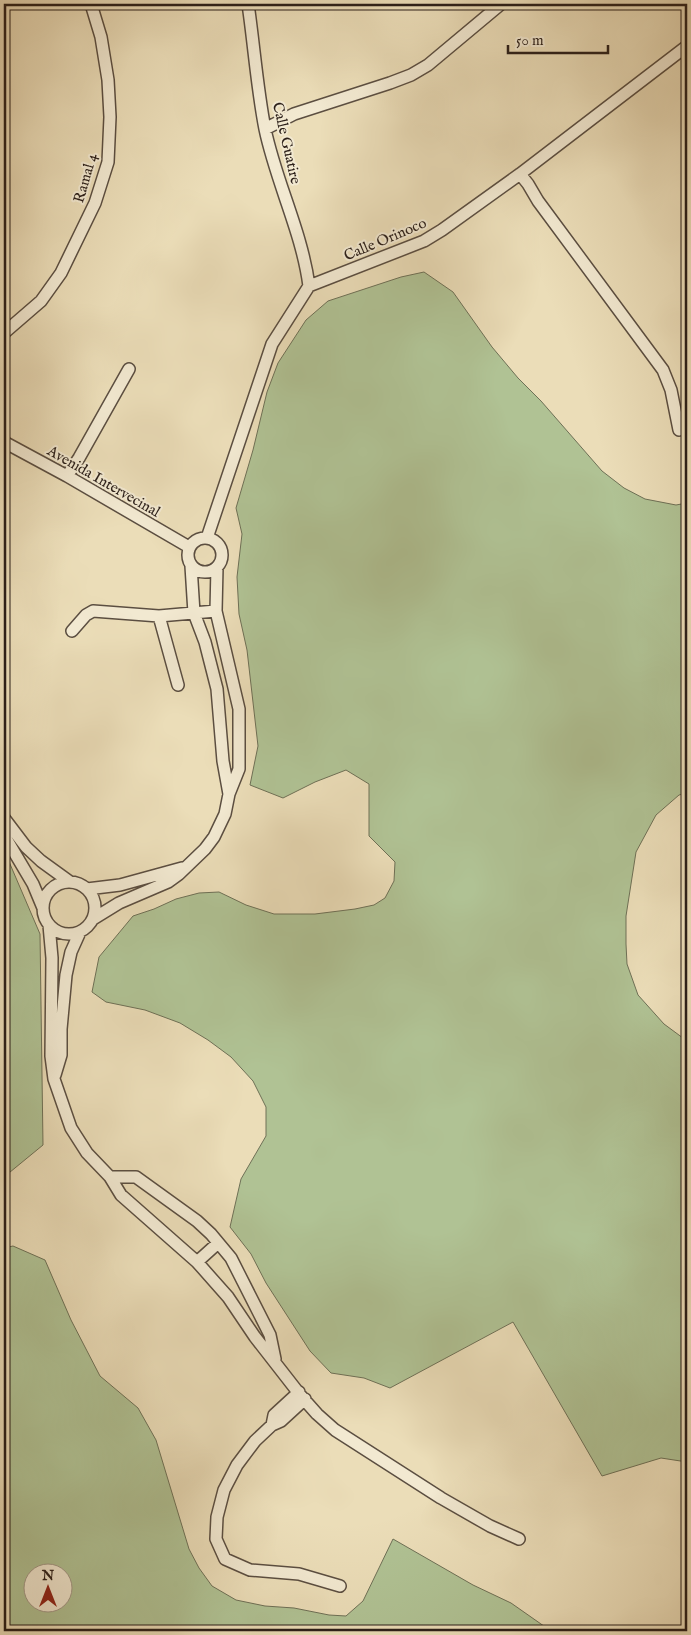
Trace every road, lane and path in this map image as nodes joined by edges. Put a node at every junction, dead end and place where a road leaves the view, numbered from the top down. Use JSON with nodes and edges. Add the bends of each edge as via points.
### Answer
{"nodes":[{"id":1,"x":92,"y":4,"type":"edge"},
{"id":2,"x":248,"y":4,"type":"edge"},
{"id":3,"x":501,"y":4,"type":"edge"},
{"id":4,"x":687,"y":46,"type":"edge"},
{"id":5,"x":265,"y":129,"type":"junction"},
{"id":6,"x":520,"y":174,"type":"junction"},
{"id":7,"x":309,"y":286,"type":"junction"},
{"id":8,"x":4,"y":334,"type":"edge"},
{"id":9,"x":129,"y":369,"type":"dead end"},
{"id":10,"x":679,"y":430,"type":"dead end"},
{"id":11,"x":4,"y":442,"type":"edge"},
{"id":12,"x":67,"y":476,"type":"junction"},
{"id":13,"x":207,"y":538,"type":"junction"},
{"id":14,"x":189,"y":547,"type":"junction"},
{"id":15,"x":191,"y":566,"type":"junction"},
{"id":16,"x":217,"y":567,"type":"junction"},
{"id":17,"x":216,"y":610,"type":"junction"},
{"id":18,"x":194,"y":612,"type":"junction"},
{"id":19,"x":159,"y":616,"type":"junction"},
{"id":20,"x":72,"y":632,"type":"dead end"},
{"id":21,"x":178,"y":685,"type":"dead end"},
{"id":22,"x":239,"y":728,"type":"junction"},
{"id":23,"x":220,"y":729,"type":"junction"},
{"id":24,"x":229,"y":794,"type":"junction"},
{"id":25,"x":4,"y":818,"type":"edge"},
{"id":26,"x":4,"y":835,"type":"edge"},
{"id":27,"x":186,"y":867,"type":"junction"},
{"id":28,"x":70,"y":882,"type":"junction"},
{"id":29,"x":87,"y":890,"type":"junction"},
{"id":30,"x":43,"y":909,"type":"junction"},
{"id":31,"x":92,"y":920,"type":"junction"},
{"id":32,"x":49,"y":924,"type":"junction"},
{"id":33,"x":80,"y":932,"type":"junction"},
{"id":34,"x":54,"y":1079,"type":"junction"},
{"id":35,"x":110,"y":1177,"type":"junction"},
{"id":36,"x":218,"y":1243,"type":"junction"},
{"id":37,"x":197,"y":1262,"type":"junction"},
{"id":38,"x":275,"y":1361,"type":"junction"},
{"id":39,"x":302,"y":1396,"type":"junction"},
{"id":40,"x":519,"y":1539,"type":"dead end"},
{"id":41,"x":340,"y":1586,"type":"dead end"}],
"edges":[{"from":1,"to":8,"type":"street","name":"Ramal 4","via":[[108,80],[108,162],[95,203],[61,274],[41,301]]},
{"from":2,"to":5,"type":"street","name":"Calle Guatire"},
{"from":3,"to":5,"type":"street","via":[[428,65],[411,75],[294,114]]},
{"from":4,"to":6,"type":"street","name":"Calle Orinoco"},
{"from":5,"to":7,"type":"street","name":"Calle Guatire","via":[[306,264]]},
{"from":6,"to":7,"type":"street","name":"Calle Orinoco","via":[[424,241]]},
{"from":6,"to":10,"type":"street","via":[[663,370],[671,390]]},
{"from":7,"to":13,"type":"street","via":[[272,344]]},
{"from":9,"to":12,"type":"street"},
{"from":11,"to":12,"type":"street","name":"Avenida Intervecinal"},
{"from":12,"to":14,"type":"street","name":"Avenida Intervecinal"},
{"from":13,"to":14,"type":"street","via":[[195,541]]},
{"from":13,"to":16,"type":"street","via":[[220,547],[222,558]]},
{"from":14,"to":15,"type":"street"},
{"from":15,"to":16,"type":"street","via":[[204,572]]},
{"from":15,"to":18,"type":"street"},
{"from":16,"to":17,"type":"street"},
{"from":17,"to":18,"type":"street"},
{"from":17,"to":22,"type":"street","via":[[239,709]]},
{"from":18,"to":19,"type":"street"},
{"from":18,"to":23,"type":"street","via":[[217,689]]},
{"from":19,"to":20,"type":"street","via":[[92,611]]},
{"from":19,"to":21,"type":"street"},
{"from":22,"to":23,"type":"street","via":[[230,734]]},
{"from":22,"to":24,"type":"street","via":[[239,769]]},
{"from":23,"to":24,"type":"street"},
{"from":24,"to":27,"type":"street","via":[[223,820],[214,837]]},
{"from":25,"to":28,"type":"street","via":[[26,847]]},
{"from":26,"to":30,"type":"street","via":[[34,884]]},
{"from":27,"to":29,"type":"street","via":[[129,883]]},
{"from":27,"to":31,"type":"street","via":[[168,882],[119,903]]},
{"from":28,"to":29,"type":"street"},
{"from":28,"to":30,"type":"street","via":[[53,888],[44,901]]},
{"from":29,"to":31,"type":"street","via":[[94,902]]},
{"from":30,"to":32,"type":"street"},
{"from":31,"to":33,"type":"street"},
{"from":32,"to":33,"type":"street","via":[[63,933]]},
{"from":32,"to":34,"type":"street"},
{"from":33,"to":34,"type":"street","via":[[66,975],[61,1055]]},
{"from":34,"to":35,"type":"street","via":[[71,1128],[87,1153]]},
{"from":35,"to":36,"type":"street","via":[[136,1178],[197,1221]]},
{"from":35,"to":37,"type":"street","via":[[121,1195]]},
{"from":36,"to":37,"type":"street"},
{"from":36,"to":38,"type":"street","via":[[231,1258],[270,1336]]},
{"from":37,"to":38,"type":"street","via":[[228,1297]]},
{"from":38,"to":39,"type":"street"},
{"from":39,"to":40,"type":"street","via":[[335,1430],[490,1526]]},
{"from":39,"to":41,"type":"street","via":[[274,1415],[272,1425],[255,1441],[237,1466],[224,1490],[217,1517],[216,1539],[225,1559],[250,1570],[299,1574]]}]}
